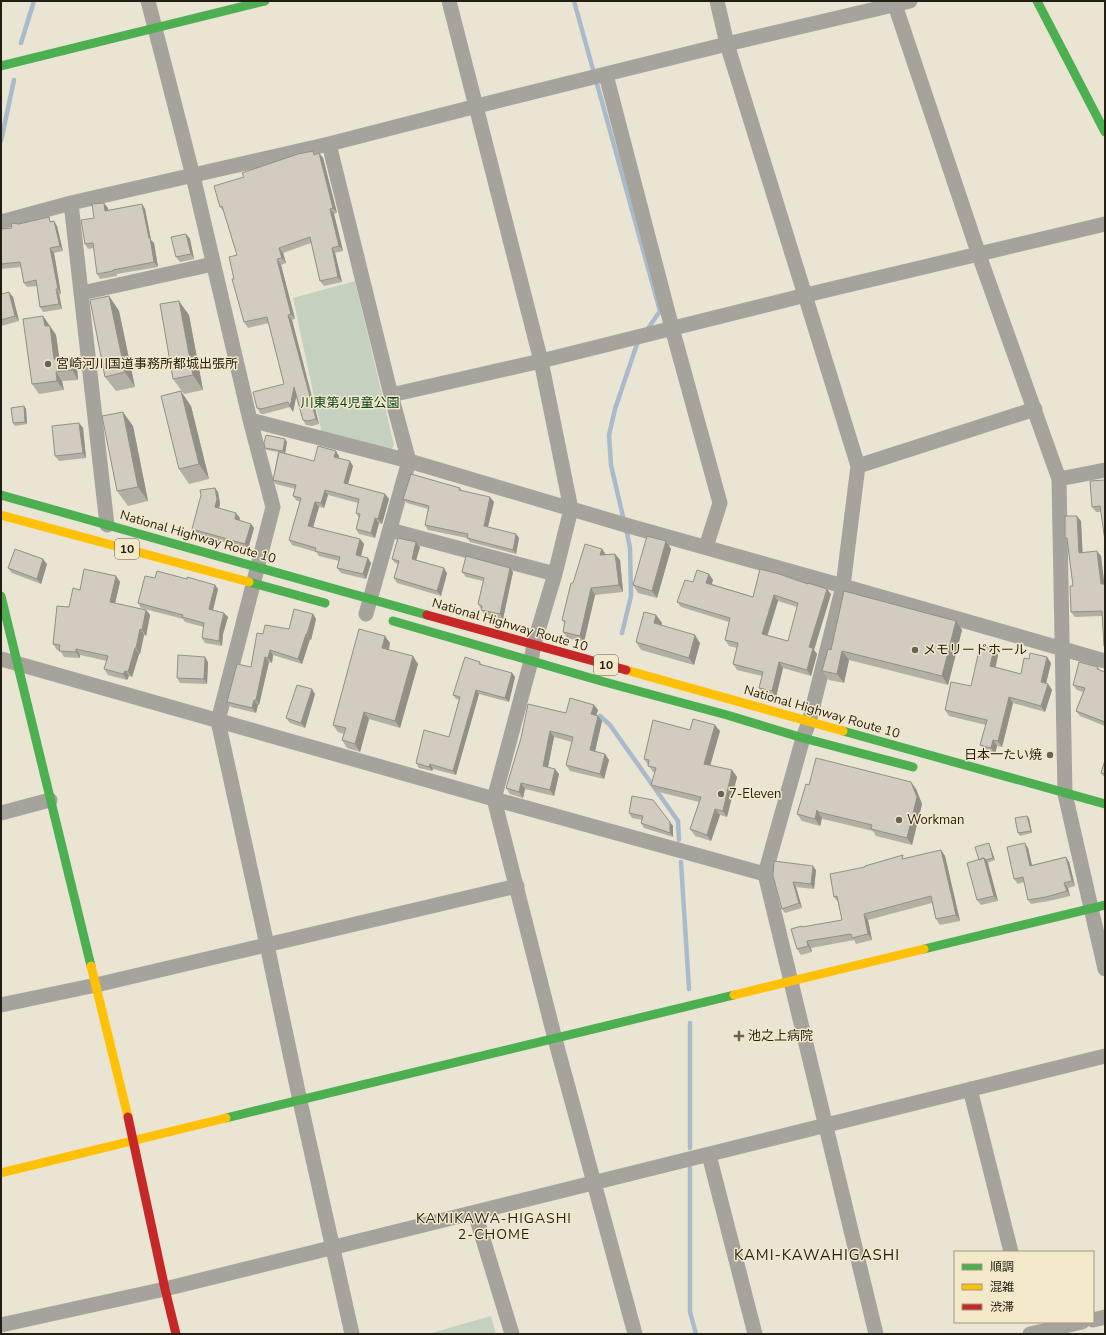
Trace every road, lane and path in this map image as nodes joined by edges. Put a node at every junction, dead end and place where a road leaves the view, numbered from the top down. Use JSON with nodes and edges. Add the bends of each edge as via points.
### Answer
{"nodes":[{"id":1,"x":148,"y":1,"type":"edge"},
{"id":2,"x":265,"y":1,"type":"edge"},
{"id":3,"x":449,"y":1,"type":"edge"},
{"id":4,"x":717,"y":1,"type":"edge"},
{"id":5,"x":910,"y":1,"type":"edge"},
{"id":6,"x":1037,"y":1,"type":"edge"},
{"id":7,"x":895,"y":5,"type":"junction"},
{"id":8,"x":155,"y":28,"type":"junction"},
{"id":9,"x":727,"y":44,"type":"junction"},
{"id":10,"x":1,"y":66,"type":"edge"},
{"id":11,"x":606,"y":75,"type":"junction"},
{"id":12,"x":477,"y":106,"type":"junction"},
{"id":13,"x":1105,"y":132,"type":"edge"},
{"id":14,"x":329,"y":144,"type":"junction"},
{"id":15,"x":193,"y":176,"type":"junction"},
{"id":16,"x":71,"y":203,"type":"junction"},
{"id":17,"x":1,"y":222,"type":"edge"},
{"id":18,"x":1105,"y":224,"type":"edge"},
{"id":19,"x":979,"y":255,"type":"junction"},
{"id":20,"x":213,"y":264,"type":"junction"},
{"id":21,"x":82,"y":293,"type":"junction"},
{"id":22,"x":806,"y":295,"type":"junction"},
{"id":23,"x":669,"y":329,"type":"junction"},
{"id":24,"x":541,"y":361,"type":"junction"},
{"id":25,"x":391,"y":395,"type":"junction"},
{"id":26,"x":1035,"y":409,"type":"junction"},
{"id":27,"x":250,"y":420,"type":"junction"},
{"id":28,"x":409,"y":461,"type":"junction"},
{"id":29,"x":858,"y":466,"type":"junction"},
{"id":30,"x":1105,"y":470,"type":"edge"},
{"id":31,"x":1059,"y":479,"type":"junction"},
{"id":32,"x":1,"y":495,"type":"edge"},
{"id":33,"x":571,"y":509,"type":"junction"},
{"id":34,"x":1,"y":515,"type":"edge"},
{"id":35,"x":107,"y":525,"type":"junction"},
{"id":36,"x":390,"y":530,"type":"junction"},
{"id":37,"x":706,"y":547,"type":"junction"},
{"id":38,"x":257,"y":568,"type":"junction"},
{"id":39,"x":555,"y":574,"type":"junction"},
{"id":40,"x":253,"y":583,"type":"junction"},
{"id":41,"x":843,"y":586,"type":"junction"},
{"id":42,"x":1,"y":596,"type":"edge"},
{"id":43,"x":336,"y":606,"type":"dead end"},
{"id":44,"x":369,"y":612,"type":"junction"},
{"id":45,"x":534,"y":644,"type":"junction"},
{"id":46,"x":1062,"y":649,"type":"junction"},
{"id":47,"x":1,"y":659,"type":"edge"},
{"id":48,"x":531,"y":661,"type":"junction"},
{"id":49,"x":1105,"y":661,"type":"edge"},
{"id":50,"x":17,"y":664,"type":"junction"},
{"id":51,"x":218,"y":720,"type":"junction"},
{"id":52,"x":808,"y":722,"type":"junction"},
{"id":53,"x":803,"y":738,"type":"junction"},
{"id":54,"x":924,"y":770,"type":"dead end"},
{"id":55,"x":494,"y":799,"type":"junction"},
{"id":56,"x":50,"y":800,"type":"junction"},
{"id":57,"x":1105,"y":804,"type":"edge"},
{"id":58,"x":1067,"y":805,"type":"junction"},
{"id":59,"x":1,"y":813,"type":"edge"},
{"id":60,"x":765,"y":874,"type":"junction"},
{"id":61,"x":516,"y":886,"type":"junction"},
{"id":62,"x":1098,"y":907,"type":"edge"},
{"id":63,"x":268,"y":945,"type":"junction"},
{"id":64,"x":1105,"y":969,"type":"edge"},
{"id":65,"x":791,"y":981,"type":"junction"},
{"id":66,"x":96,"y":985,"type":"junction"},
{"id":67,"x":1,"y":1005,"type":"edge"},
{"id":68,"x":555,"y":1039,"type":"junction"},
{"id":69,"x":1105,"y":1056,"type":"edge"},
{"id":70,"x":970,"y":1089,"type":"junction"},
{"id":71,"x":300,"y":1101,"type":"junction"},
{"id":72,"x":826,"y":1125,"type":"junction"},
{"id":73,"x":134,"y":1140,"type":"junction"},
{"id":74,"x":709,"y":1155,"type":"junction"},
{"id":75,"x":1,"y":1173,"type":"edge"},
{"id":76,"x":594,"y":1183,"type":"junction"},
{"id":77,"x":475,"y":1213,"type":"junction"},
{"id":78,"x":333,"y":1247,"type":"junction"},
{"id":79,"x":1011,"y":1251,"type":"edge"},
{"id":80,"x":165,"y":1289,"type":"junction"},
{"id":81,"x":1105,"y":1317,"type":"edge"},
{"id":82,"x":1094,"y":1320,"type":"edge"},
{"id":83,"x":1029,"y":1323,"type":"edge"},
{"id":84,"x":1078,"y":1323,"type":"edge"},
{"id":85,"x":1,"y":1325,"type":"edge"},
{"id":86,"x":176,"y":1334,"type":"edge"},
{"id":87,"x":352,"y":1334,"type":"edge"},
{"id":88,"x":512,"y":1334,"type":"edge"},
{"id":89,"x":635,"y":1334,"type":"edge"},
{"id":90,"x":755,"y":1334,"type":"edge"},
{"id":91,"x":876,"y":1334,"type":"edge"},
{"id":92,"x":1031,"y":1334,"type":"edge"}],
"edges":[{"from":1,"to":8,"type":"street"},
{"from":2,"to":8,"type":"main road"},
{"from":3,"to":12,"type":"street"},
{"from":4,"to":9,"type":"street"},
{"from":5,"to":7,"type":"street"},
{"from":6,"to":13,"type":"main road"},
{"from":7,"to":9,"type":"street"},
{"from":7,"to":19,"type":"street"},
{"from":8,"to":10,"type":"main road"},
{"from":8,"to":15,"type":"street"},
{"from":9,"to":11,"type":"street"},
{"from":9,"to":22,"type":"street"},
{"from":11,"to":12,"type":"street"},
{"from":11,"to":23,"type":"street"},
{"from":12,"to":14,"type":"street"},
{"from":12,"to":24,"type":"street"},
{"from":14,"to":15,"type":"street"},
{"from":14,"to":25,"type":"street"},
{"from":15,"to":16,"type":"street"},
{"from":15,"to":20,"type":"street"},
{"from":16,"to":17,"type":"street"},
{"from":16,"to":21,"type":"street"},
{"from":18,"to":19,"type":"street"},
{"from":19,"to":22,"type":"street"},
{"from":19,"to":26,"type":"street"},
{"from":20,"to":21,"type":"street"},
{"from":20,"to":27,"type":"street"},
{"from":21,"to":35,"type":"street"},
{"from":22,"to":23,"type":"street"},
{"from":22,"to":29,"type":"street"},
{"from":23,"to":24,"type":"street"},
{"from":23,"to":37,"type":"street","via":[[720,503]]},
{"from":24,"to":25,"type":"street"},
{"from":24,"to":33,"type":"street"},
{"from":25,"to":28,"type":"street"},
{"from":26,"to":29,"type":"street"},
{"from":26,"to":31,"type":"street"},
{"from":27,"to":28,"type":"street"},
{"from":27,"to":38,"type":"street","via":[[273,507]]},
{"from":28,"to":33,"type":"street"},
{"from":28,"to":36,"type":"street"},
{"from":29,"to":41,"type":"street"},
{"from":30,"to":31,"type":"street"},
{"from":31,"to":46,"type":"street"},
{"from":32,"to":35,"type":"main road","name":"National Highway Route 10","number":"10"},
{"from":33,"to":37,"type":"street"},
{"from":33,"to":39,"type":"street"},
{"from":34,"to":40,"type":"main road","number":"10"},
{"from":35,"to":38,"type":"main road","name":"National Highway Route 10","number":"10"},
{"from":36,"to":39,"type":"street"},
{"from":36,"to":44,"type":"street"},
{"from":37,"to":41,"type":"street"},
{"from":38,"to":40,"type":"street"},
{"from":38,"to":44,"type":"main road","name":"National Highway Route 10","number":"10"},
{"from":39,"to":45,"type":"street"},
{"from":40,"to":43,"type":"main road","number":"10"},
{"from":40,"to":51,"type":"street"},
{"from":41,"to":46,"type":"street"},
{"from":41,"to":52,"type":"street"},
{"from":42,"to":50,"type":"main road"},
{"from":44,"to":45,"type":"main road","name":"National Highway Route 10","number":"10"},
{"from":44,"to":48,"type":"main road","name":"National Highway Route 10","number":"10"},
{"from":45,"to":48,"type":"street"},
{"from":45,"to":52,"type":"main road","name":"National Highway Route 10","number":"10"},
{"from":46,"to":49,"type":"street"},
{"from":46,"to":58,"type":"street"},
{"from":47,"to":50,"type":"street"},
{"from":48,"to":53,"type":"main road","name":"National Highway Route 10","number":"10"},
{"from":48,"to":55,"type":"street"},
{"from":50,"to":51,"type":"street"},
{"from":50,"to":56,"type":"main road"},
{"from":51,"to":55,"type":"street"},
{"from":51,"to":63,"type":"street"},
{"from":52,"to":53,"type":"street"},
{"from":52,"to":58,"type":"main road","name":"National Highway Route 10","number":"10"},
{"from":53,"to":54,"type":"main road","name":"National Highway Route 10","number":"10"},
{"from":53,"to":60,"type":"street"},
{"from":55,"to":60,"type":"street"},
{"from":55,"to":61,"type":"street"},
{"from":56,"to":59,"type":"street"},
{"from":56,"to":66,"type":"main road"},
{"from":57,"to":58,"type":"main road","name":"National Highway Route 10","number":"10"},
{"from":58,"to":62,"type":"street"},
{"from":60,"to":65,"type":"street"},
{"from":61,"to":63,"type":"street"},
{"from":61,"to":68,"type":"street"},
{"from":62,"to":64,"type":"street"},
{"from":62,"to":65,"type":"main road"},
{"from":63,"to":66,"type":"street"},
{"from":63,"to":71,"type":"street"},
{"from":65,"to":68,"type":"main road"},
{"from":65,"to":72,"type":"street"},
{"from":66,"to":67,"type":"street"},
{"from":66,"to":73,"type":"main road"},
{"from":68,"to":71,"type":"main road"},
{"from":68,"to":76,"type":"street"},
{"from":69,"to":70,"type":"street"},
{"from":70,"to":72,"type":"street"},
{"from":70,"to":79,"type":"street"},
{"from":71,"to":73,"type":"main road"},
{"from":71,"to":78,"type":"street"},
{"from":72,"to":74,"type":"street"},
{"from":72,"to":91,"type":"street"},
{"from":73,"to":75,"type":"main road"},
{"from":73,"to":80,"type":"main road"},
{"from":74,"to":76,"type":"street"},
{"from":74,"to":90,"type":"street"},
{"from":76,"to":77,"type":"street"},
{"from":76,"to":89,"type":"street"},
{"from":77,"to":78,"type":"street"},
{"from":77,"to":88,"type":"street"},
{"from":78,"to":80,"type":"street"},
{"from":78,"to":87,"type":"street"},
{"from":80,"to":85,"type":"street"},
{"from":80,"to":86,"type":"main road"},
{"from":81,"to":82,"type":"street"},
{"from":83,"to":92,"type":"street"},
{"from":84,"to":92,"type":"street"}]}
